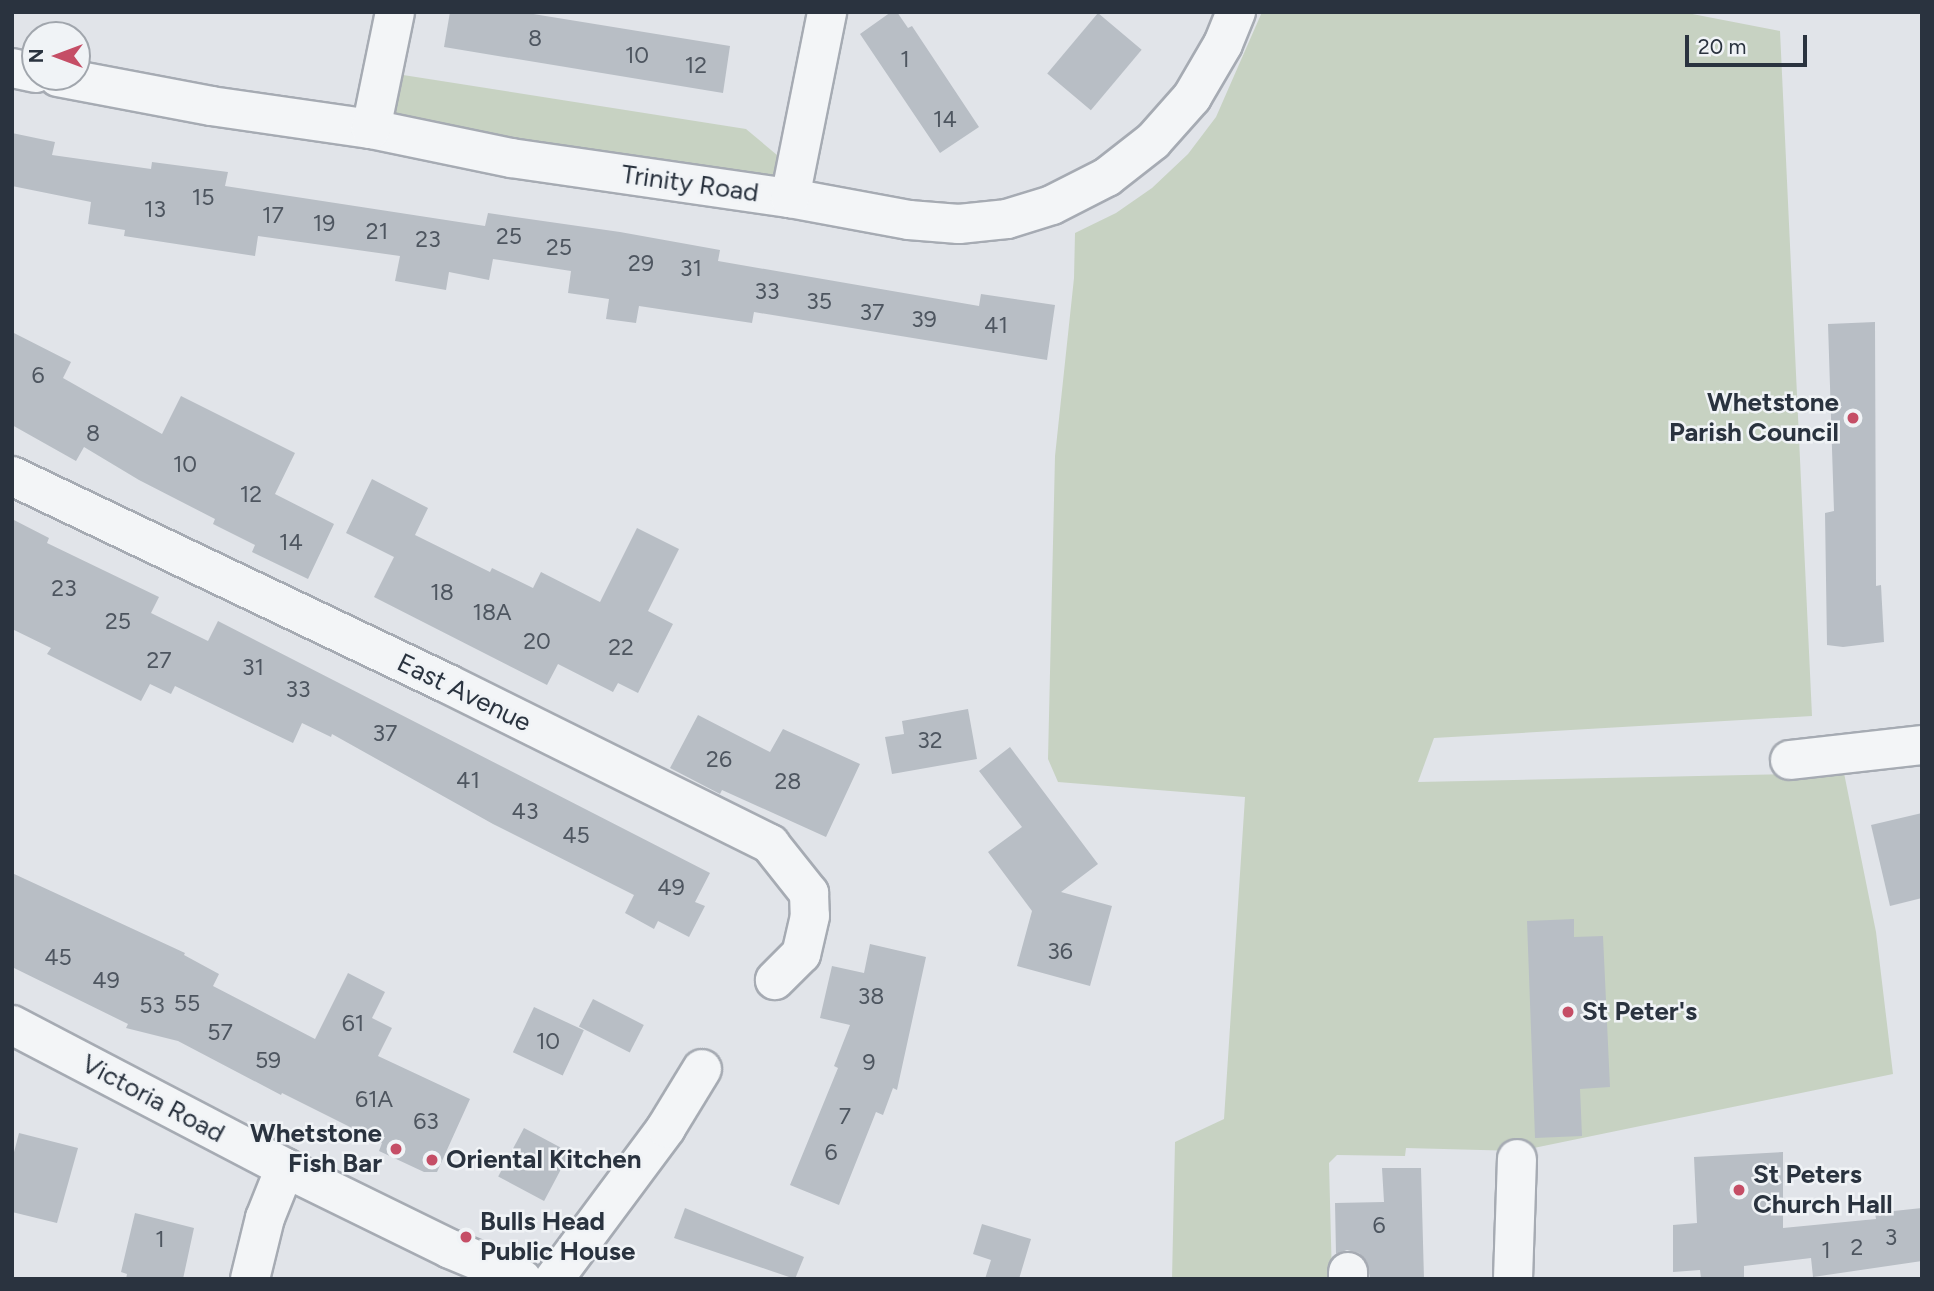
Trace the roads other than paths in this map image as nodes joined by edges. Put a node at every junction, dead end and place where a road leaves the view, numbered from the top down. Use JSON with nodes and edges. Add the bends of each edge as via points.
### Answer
{"nodes":[{"id":1,"x":395,"y":12,"type":"edge"},
{"id":2,"x":827,"y":12,"type":"edge"},
{"id":3,"x":1236,"y":12,"type":"edge"},
{"id":4,"x":91,"y":83,"type":"edge"},
{"id":5,"x":371,"y":129,"type":"junction"},
{"id":6,"x":790,"y":198,"type":"junction"},
{"id":7,"x":12,"y":476,"type":"edge"},
{"id":8,"x":1922,"y":745,"type":"edge"},
{"id":9,"x":1790,"y":760,"type":"dead end"},
{"id":10,"x":775,"y":980,"type":"dead end"},
{"id":11,"x":12,"y":1025,"type":"edge"},
{"id":12,"x":702,"y":1069,"type":"dead end"},
{"id":13,"x":1517,"y":1159,"type":"dead end"},
{"id":14,"x":285,"y":1168,"type":"junction"},
{"id":15,"x":250,"y":1279,"type":"edge"},
{"id":16,"x":522,"y":1279,"type":"edge"},
{"id":17,"x":554,"y":1279,"type":"edge"},
{"id":18,"x":1513,"y":1279,"type":"edge"}],
"edges":[{"from":1,"to":5,"type":"street"},
{"from":2,"to":6,"type":"street"},
{"from":3,"to":6,"type":"street","name":"Trinity Road","via":[[1192,97],[1153,141],[1107,177],[1052,205],[1007,219],[959,224],[909,220]]},
{"from":4,"to":5,"type":"street","name":"Trinity Road"},
{"from":5,"to":6,"type":"street","name":"Trinity Road","via":[[511,158]]},
{"from":7,"to":10,"type":"street","name":"East Avenue","via":[[448,684],[770,845],[809,893],[810,916],[801,954]]},
{"from":8,"to":9,"type":"street"},
{"from":11,"to":14,"type":"street","name":"Victoria Road"},
{"from":12,"to":17,"type":"street","via":[[666,1128]]},
{"from":13,"to":18,"type":"street"},
{"from":14,"to":15,"type":"street","via":[[265,1218]]},
{"from":14,"to":16,"type":"street","name":"Victoria Road"}]}
